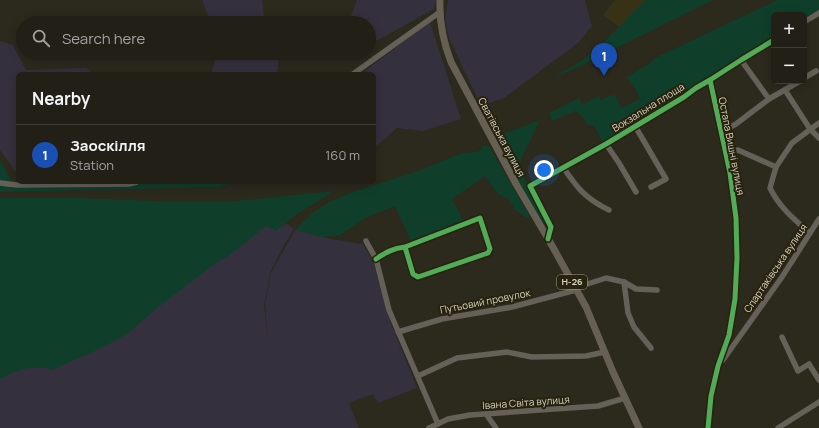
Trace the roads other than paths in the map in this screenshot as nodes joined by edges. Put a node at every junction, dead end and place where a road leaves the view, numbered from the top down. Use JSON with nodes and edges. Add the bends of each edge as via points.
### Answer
{"nodes":[{"id":1,"x":440,"y":0,"type":"edge"},
{"id":2,"x":440,"y":12,"type":"junction"},
{"id":3,"x":819,"y":12,"type":"edge"},
{"id":4,"x":807,"y":20,"type":"edge"},
{"id":5,"x":771,"y":42,"type":"edge"},
{"id":6,"x":376,"y":58,"type":"edge"},
{"id":7,"x":373,"y":60,"type":"edge"},
{"id":8,"x":740,"y":60,"type":"junction"},
{"id":9,"x":816,"y":71,"type":"dead end"},
{"id":10,"x":356,"y":72,"type":"edge"},
{"id":11,"x":807,"y":76,"type":"edge"},
{"id":12,"x":710,"y":80,"type":"junction"},
{"id":13,"x":795,"y":84,"type":"edge"},
{"id":14,"x":785,"y":90,"type":"junction"},
{"id":15,"x":769,"y":98,"type":"junction"},
{"id":16,"x":819,"y":123,"type":"edge"},
{"id":17,"x":635,"y":126,"type":"junction"},
{"id":18,"x":810,"y":129,"type":"junction"},
{"id":19,"x":721,"y":132,"type":"junction"},
{"id":20,"x":819,"y":138,"type":"edge"},
{"id":21,"x":606,"y":144,"type":"junction"},
{"id":22,"x":726,"y":153,"type":"junction"},
{"id":23,"x":563,"y":167,"type":"junction"},
{"id":24,"x":776,"y":167,"type":"junction"},
{"id":25,"x":0,"y":183,"type":"edge"},
{"id":26,"x":129,"y":184,"type":"edge"},
{"id":27,"x":651,"y":187,"type":"dead end"},
{"id":28,"x":636,"y":192,"type":"dead end"},
{"id":29,"x":609,"y":210,"type":"dead end"},
{"id":30,"x":819,"y":219,"type":"edge"},
{"id":31,"x":810,"y":233,"type":"junction"},
{"id":32,"x":548,"y":239,"type":"junction"},
{"id":33,"x":366,"y":241,"type":"dead end"},
{"id":34,"x":404,"y":247,"type":"junction"},
{"id":35,"x":376,"y":259,"type":"junction"},
{"id":36,"x":624,"y":282,"type":"junction"},
{"id":37,"x":576,"y":289,"type":"junction"},
{"id":38,"x":657,"y":290,"type":"dead end"},
{"id":39,"x":398,"y":332,"type":"junction"},
{"id":40,"x":782,"y":336,"type":"dead end"},
{"id":41,"x":651,"y":348,"type":"dead end"},
{"id":42,"x":604,"y":352,"type":"junction"},
{"id":43,"x":718,"y":366,"type":"junction"},
{"id":44,"x":418,"y":376,"type":"junction"},
{"id":45,"x":819,"y":380,"type":"edge"},
{"id":46,"x":625,"y":398,"type":"junction"},
{"id":47,"x":819,"y":402,"type":"edge"},
{"id":48,"x":486,"y":414,"type":"junction"},
{"id":49,"x":438,"y":424,"type":"junction"},
{"id":50,"x":429,"y":428,"type":"edge"},
{"id":51,"x":496,"y":428,"type":"edge"},
{"id":52,"x":640,"y":428,"type":"edge"},
{"id":53,"x":708,"y":428,"type":"edge"},
{"id":54,"x":778,"y":428,"type":"edge"}],
"edges":[{"from":1,"to":2,"type":"main road","name":"Сватівська вулиця","number":"Н-26"},
{"from":2,"to":6,"type":"street"},
{"from":2,"to":32,"type":"main road","name":"Сватівська вулиця","number":"Н-26","via":[[444,44],[451,62]]},
{"from":3,"to":4,"type":"street"},
{"from":5,"to":8,"type":"street","name":"Вокзальна площа"},
{"from":7,"to":10,"type":"street"},
{"from":8,"to":12,"type":"street","name":"Вокзальна площа"},
{"from":8,"to":15,"type":"street"},
{"from":9,"to":11,"type":"street"},
{"from":12,"to":17,"type":"street","name":"Вокзальна площа"},
{"from":12,"to":19,"type":"street","name":"Остапа Вишні вулиця"},
{"from":13,"to":14,"type":"street"},
{"from":14,"to":15,"type":"street"},
{"from":14,"to":18,"type":"street"},
{"from":15,"to":19,"type":"street","via":[[736,124]]},
{"from":16,"to":18,"type":"street"},
{"from":17,"to":21,"type":"street","name":"Вокзальна площа"},
{"from":17,"to":27,"type":"street","via":[[666,178]]},
{"from":18,"to":20,"type":"street"},
{"from":18,"to":24,"type":"street","via":[[792,143]]},
{"from":19,"to":22,"type":"street","name":"Остапа Вишні вулиця"},
{"from":21,"to":23,"type":"street","name":"Вокзальна площа"},
{"from":21,"to":28,"type":"street"},
{"from":22,"to":24,"type":"street","via":[[738,150]]},
{"from":22,"to":43,"type":"street","name":"Остапа Вишні вулиця","via":[[736,218],[737,258],[735,299],[729,336]]},
{"from":23,"to":29,"type":"street","via":[[575,186],[595,204]]},
{"from":23,"to":32,"type":"street","name":"Вокзальна площа","via":[[530,186],[551,227]]},
{"from":24,"to":31,"type":"street","via":[[770,188],[774,197],[788,214]]},
{"from":25,"to":26,"type":"street"},
{"from":30,"to":31,"type":"street","name":"Спартаківська вулиця"},
{"from":31,"to":43,"type":"street","name":"Спартаківська вулиця","via":[[782,277]]},
{"from":32,"to":37,"type":"main road","name":"Сватівська вулиця","number":"Н-26"},
{"from":33,"to":35,"type":"street"},
{"from":34,"to":34,"type":"street","via":[[480,218],[490,249],[488,253],[418,277],[413,274]]},
{"from":34,"to":35,"type":"street","via":[[388,251]]},
{"from":35,"to":39,"type":"street","via":[[389,310]]},
{"from":36,"to":37,"type":"street","name":"Путьовий провулок","via":[[606,278]]},
{"from":36,"to":38,"type":"street","name":"Путьовий провулок","via":[[636,289]]},
{"from":36,"to":41,"type":"street","via":[[628,313],[634,327]]},
{"from":37,"to":39,"type":"street","name":"Путьовий провулок","via":[[512,307],[442,319]]},
{"from":37,"to":42,"type":"main road","name":"Сватівська вулиця","number":"Н-26"},
{"from":39,"to":44,"type":"street"},
{"from":40,"to":45,"type":"street","via":[[798,371],[809,364]]},
{"from":42,"to":44,"type":"street","via":[[586,356],[532,357],[507,352],[457,358]]},
{"from":42,"to":46,"type":"main road","name":"Сватівська вулиця","number":"Н-26"},
{"from":43,"to":53,"type":"street","name":"Остапа Вишні вулиця","via":[[711,396]]},
{"from":44,"to":49,"type":"street"},
{"from":46,"to":48,"type":"street","name":"Івана Світа вулиця","via":[[598,406]]},
{"from":46,"to":52,"type":"main road","name":"Сватівська вулиця","number":"Н-26"},
{"from":47,"to":54,"type":"street"},
{"from":48,"to":49,"type":"street","name":"Івана Світа вулиця","via":[[448,419]]},
{"from":48,"to":51,"type":"street"},
{"from":49,"to":50,"type":"street","name":"Івана Світа вулиця"}]}
